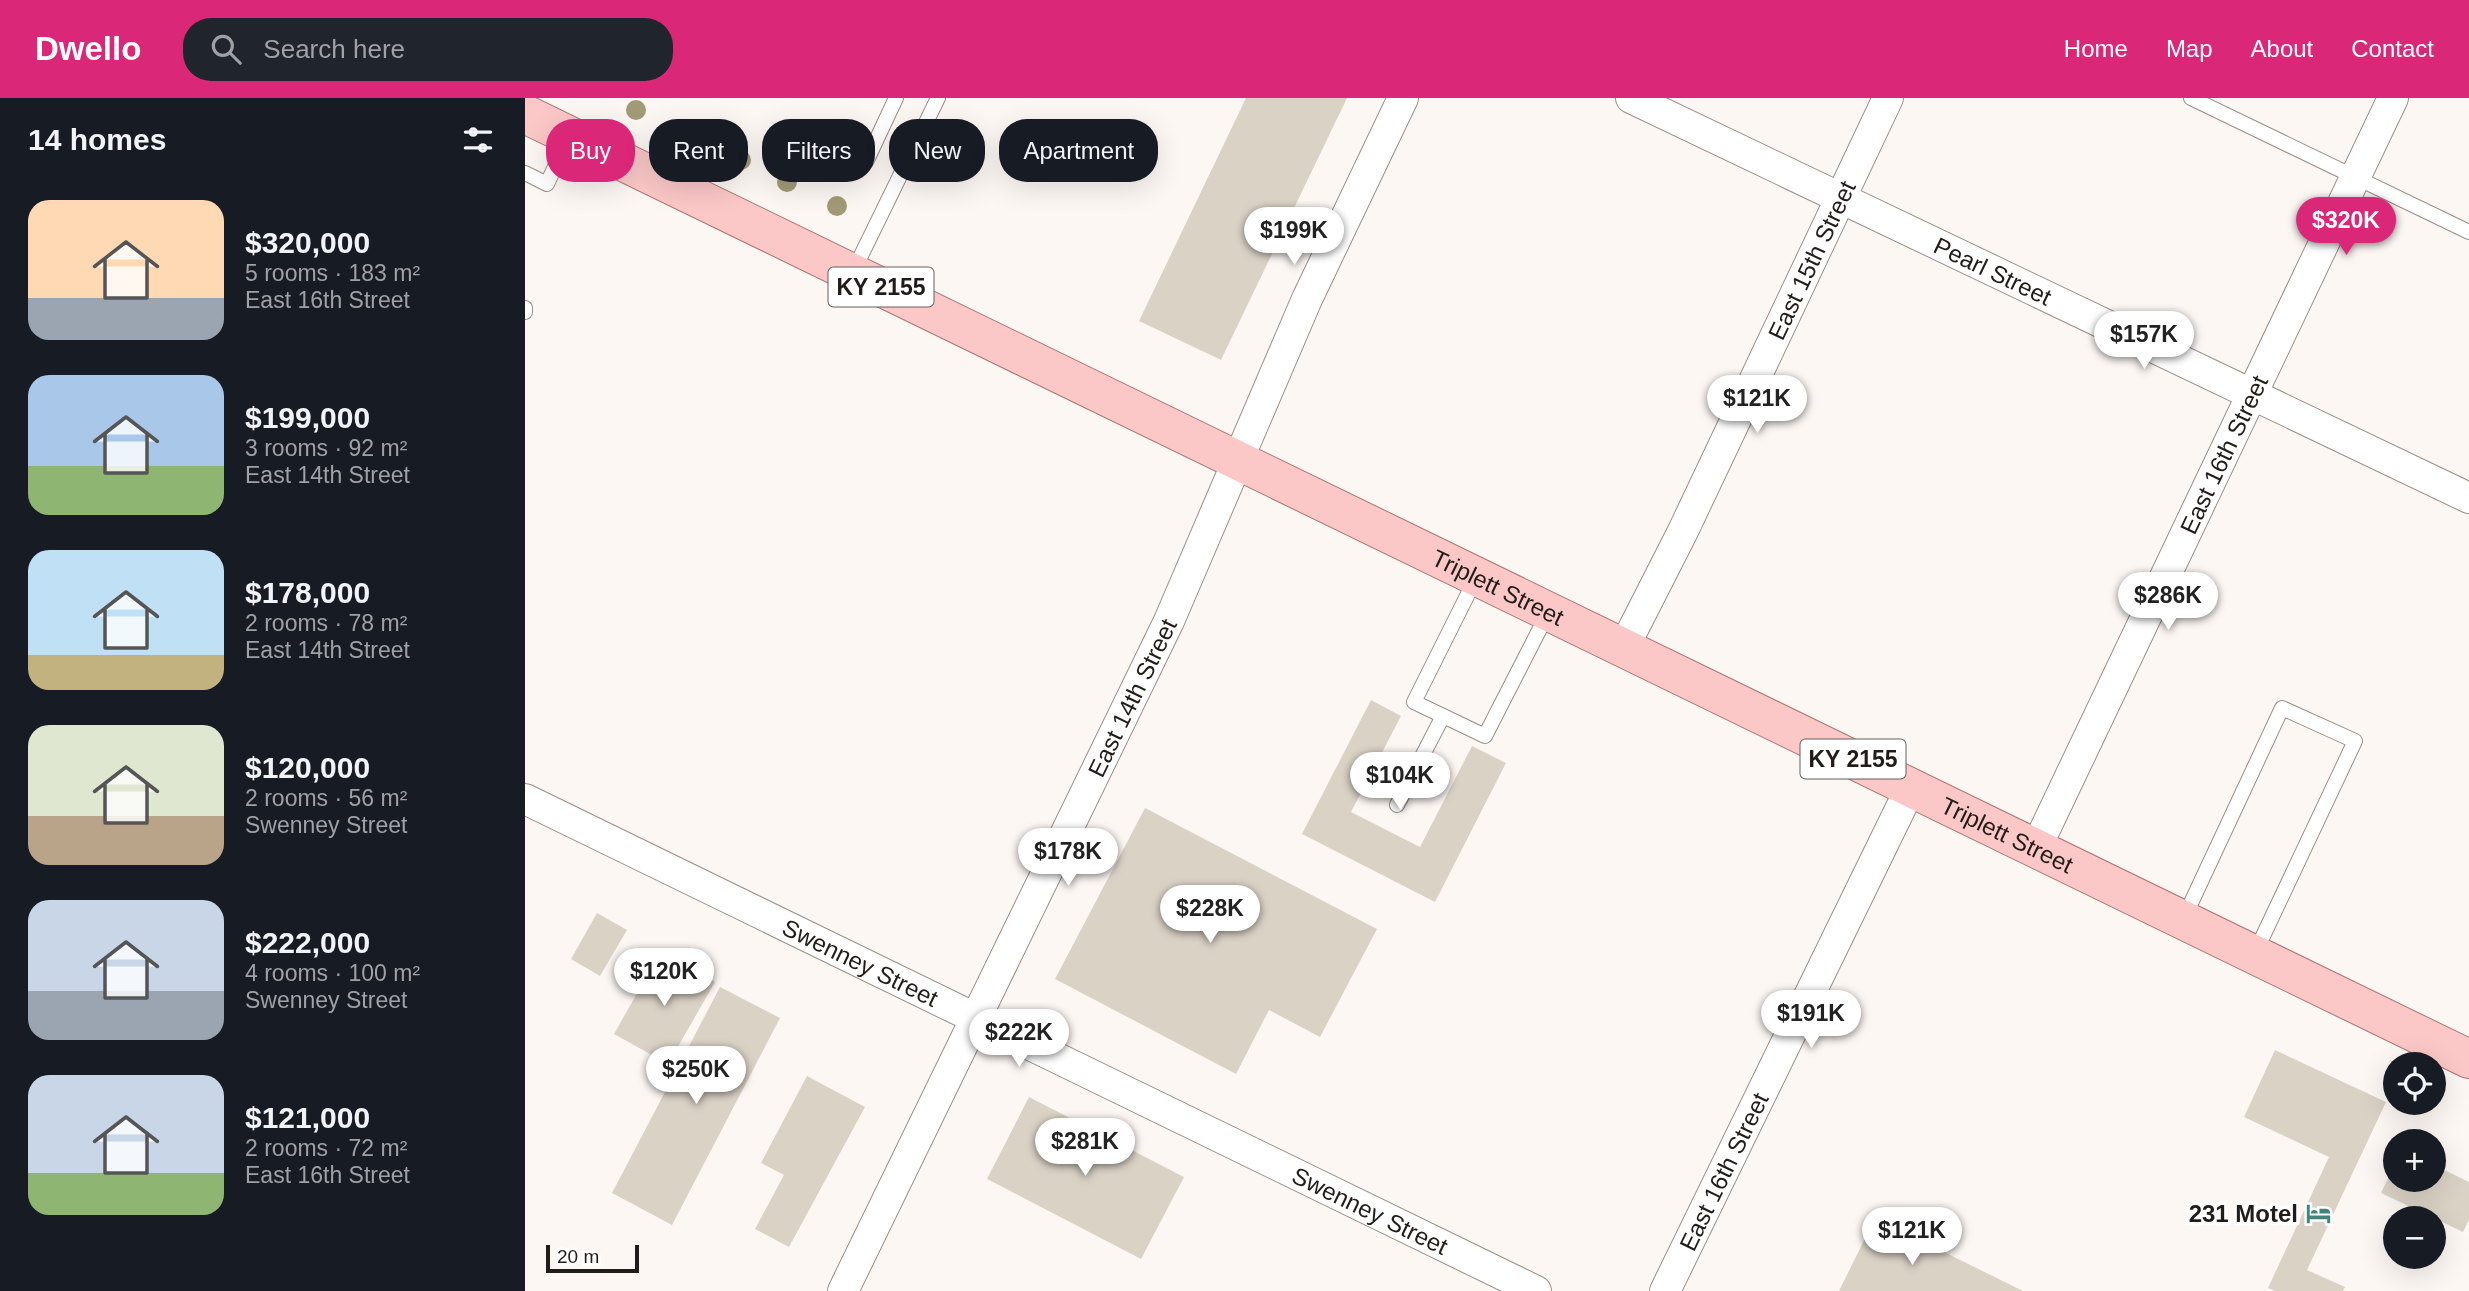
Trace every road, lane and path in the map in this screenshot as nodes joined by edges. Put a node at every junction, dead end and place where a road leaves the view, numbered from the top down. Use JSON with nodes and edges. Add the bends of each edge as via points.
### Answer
{"nodes":[{"id":1,"x":896,"y":98,"type":"edge"},
{"id":2,"x":938,"y":98,"type":"edge"},
{"id":3,"x":1403,"y":98,"type":"edge"},
{"id":4,"x":1631,"y":98,"type":"edge"},
{"id":5,"x":1888,"y":98,"type":"edge"},
{"id":6,"x":2191,"y":98,"type":"edge"},
{"id":7,"x":2393,"y":98,"type":"edge"},
{"id":8,"x":526,"y":118,"type":"edge"},
{"id":9,"x":546,"y":126,"type":"edge"},
{"id":10,"x":875,"y":143,"type":"edge"},
{"id":11,"x":635,"y":168,"type":"edge"},
{"id":12,"x":525,"y":173,"type":"edge"},
{"id":13,"x":2356,"y":177,"type":"junction"},
{"id":14,"x":548,"y":182,"type":"edge"},
{"id":15,"x":1840,"y":198,"type":"junction"},
{"id":16,"x":2469,"y":232,"type":"edge"},
{"id":17,"x":852,"y":274,"type":"junction"},
{"id":18,"x":2253,"y":395,"type":"junction"},
{"id":19,"x":1237,"y":460,"type":"junction"},
{"id":20,"x":2469,"y":498,"type":"edge"},
{"id":21,"x":1477,"y":576,"type":"junction"},
{"id":22,"x":1549,"y":611,"type":"junction"},
{"id":23,"x":1624,"y":647,"type":"junction"},
{"id":24,"x":1443,"y":716,"type":"junction"},
{"id":25,"x":1911,"y":787,"type":"junction"},
{"id":26,"x":525,"y":799,"type":"edge"},
{"id":27,"x":1397,"y":805,"type":"dead end"},
{"id":28,"x":2036,"y":848,"type":"junction"},
{"id":29,"x":2184,"y":919,"type":"junction"},
{"id":30,"x":2254,"y":954,"type":"junction"},
{"id":31,"x":976,"y":1020,"type":"junction"},
{"id":32,"x":2469,"y":1059,"type":"edge"},
{"id":33,"x":843,"y":1291,"type":"edge"},
{"id":34,"x":1537,"y":1291,"type":"edge"},
{"id":35,"x":1665,"y":1291,"type":"edge"}],
"edges":[{"from":1,"to":10,"type":"lane"},
{"from":2,"to":17,"type":"lane"},
{"from":3,"to":19,"type":"street","name":"East 14th Street"},
{"from":4,"to":15,"type":"street","name":"Pearl Street"},
{"from":5,"to":15,"type":"street","name":"East 15th Street"},
{"from":6,"to":13,"type":"lane"},
{"from":7,"to":13,"type":"street","name":"East 16th Street"},
{"from":8,"to":9,"type":"main road","name":"Triplett Street","number":"KY 2155"},
{"from":11,"to":17,"type":"main road","name":"Triplett Street","number":"KY 2155"},
{"from":12,"to":14,"type":"lane"},
{"from":13,"to":16,"type":"lane"},
{"from":13,"to":18,"type":"street","name":"East 16th Street"},
{"from":15,"to":18,"type":"street","name":"Pearl Street"},
{"from":15,"to":23,"type":"street","name":"East 15th Street"},
{"from":17,"to":19,"type":"main road","name":"Triplett Street","number":"KY 2155"},
{"from":18,"to":20,"type":"street","name":"Pearl Street"},
{"from":18,"to":28,"type":"street","name":"East 16th Street"},
{"from":19,"to":21,"type":"main road","name":"Triplett Street","number":"KY 2155"},
{"from":19,"to":31,"type":"street","name":"East 14th Street","via":[[1169,621]]},
{"from":21,"to":22,"type":"main road","name":"Triplett Street","number":"KY 2155"},
{"from":21,"to":24,"type":"lane","via":[[1413,702]]},
{"from":22,"to":23,"type":"main road","name":"Triplett Street","number":"KY 2155"},
{"from":22,"to":24,"type":"lane","via":[[1485,736]]},
{"from":23,"to":25,"type":"main road","name":"Triplett Street","number":"KY 2155"},
{"from":24,"to":27,"type":"lane"},
{"from":25,"to":28,"type":"main road","name":"Triplett Street","number":"KY 2155"},
{"from":25,"to":35,"type":"street","name":"East 16th Street"},
{"from":26,"to":31,"type":"street","name":"Swenney Street"},
{"from":28,"to":29,"type":"main road","name":"Triplett Street","number":"KY 2155"},
{"from":29,"to":30,"type":"main road","name":"Triplett Street","number":"KY 2155"},
{"from":29,"to":30,"type":"lane","via":[[2281,708],[2355,741]]},
{"from":30,"to":32,"type":"main road","name":"Triplett Street","number":"KY 2155"},
{"from":31,"to":33,"type":"street","name":"East 14th Street"},
{"from":31,"to":34,"type":"street","name":"Swenney Street"}]}
